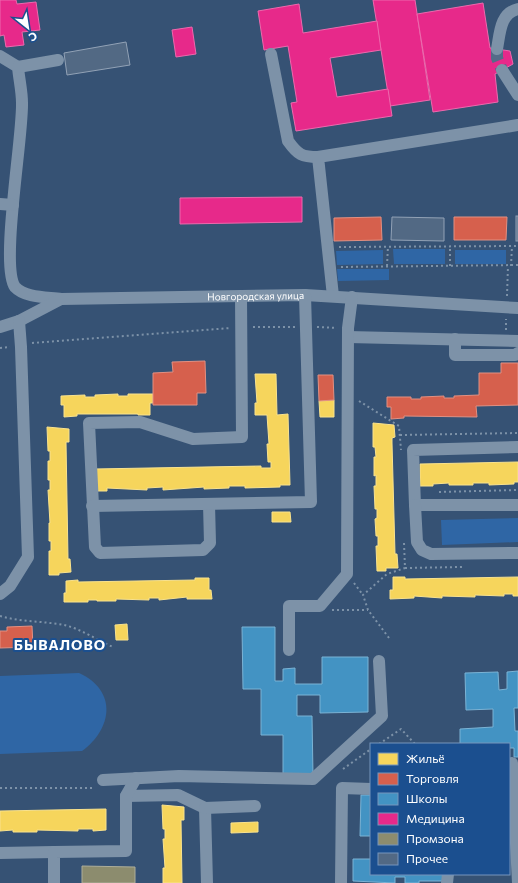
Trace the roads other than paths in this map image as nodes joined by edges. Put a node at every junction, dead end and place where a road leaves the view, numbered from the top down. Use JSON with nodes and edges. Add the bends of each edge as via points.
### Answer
{"nodes":[{"id":1,"x":518,"y":9,"type":"edge"},
{"id":2,"x":497,"y":49,"type":"tunnel mouth"},
{"id":3,"x":271,"y":54,"type":"dead end"},
{"id":4,"x":0,"y":56,"type":"edge"},
{"id":5,"x":58,"y":60,"type":"dead end"},
{"id":6,"x":18,"y":67,"type":"junction"},
{"id":7,"x":502,"y":70,"type":"tunnel mouth"},
{"id":8,"x":518,"y":95,"type":"edge"},
{"id":9,"x":518,"y":125,"type":"edge"},
{"id":10,"x":318,"y":157,"type":"junction"},
{"id":11,"x":0,"y":204,"type":"edge"},
{"id":12,"x":13,"y":205,"type":"junction"},
{"id":13,"x":305,"y":295,"type":"junction"},
{"id":14,"x":241,"y":296,"type":"junction"},
{"id":15,"x":333,"y":296,"type":"junction"},
{"id":16,"x":352,"y":297,"type":"junction"},
{"id":17,"x":61,"y":299,"type":"junction"},
{"id":18,"x":518,"y":308,"type":"edge"},
{"id":19,"x":18,"y":321,"type":"junction"},
{"id":20,"x":0,"y":327,"type":"edge"},
{"id":21,"x":348,"y":332,"type":"junction"},
{"id":22,"x":455,"y":339,"type":"junction"},
{"id":23,"x":518,"y":341,"type":"edge"},
{"id":24,"x":518,"y":353,"type":"edge"},
{"id":25,"x":518,"y":447,"type":"edge"},
{"id":26,"x":209,"y":504,"type":"junction"},
{"id":27,"x":415,"y":505,"type":"junction"},
{"id":28,"x":518,"y":505,"type":"edge"},
{"id":29,"x":92,"y":506,"type":"junction"},
{"id":30,"x":518,"y":553,"type":"edge"},
{"id":31,"x":0,"y":594,"type":"edge"},
{"id":32,"x":289,"y":650,"type":"dead end"},
{"id":33,"x":379,"y":661,"type":"dead end"},
{"id":34,"x":512,"y":763,"type":"dead end"},
{"id":35,"x":136,"y":778,"type":"junction"},
{"id":36,"x":103,"y":780,"type":"dead end"},
{"id":37,"x":370,"y":789,"type":"edge"},
{"id":38,"x":126,"y":796,"type":"junction"},
{"id":39,"x":255,"y":806,"type":"dead end"},
{"id":40,"x":205,"y":808,"type":"junction"},
{"id":41,"x":54,"y":852,"type":"junction"},
{"id":42,"x":0,"y":853,"type":"edge"},
{"id":43,"x":54,"y":883,"type":"edge"},
{"id":44,"x":207,"y":883,"type":"edge"},
{"id":45,"x":341,"y":883,"type":"edge"},
{"id":46,"x":518,"y":883,"type":"edge"}],
"edges":[{"from":1,"to":2,"type":"street","via":[[509,12],[502,22]]},
{"from":3,"to":10,"type":"street","via":[[288,140],[295,150],[305,157]]},
{"from":4,"to":6,"type":"street"},
{"from":5,"to":6,"type":"street"},
{"from":6,"to":12,"type":"street","via":[[22,104]]},
{"from":7,"to":8,"type":"street"},
{"from":9,"to":10,"type":"street"},
{"from":10,"to":15,"type":"street"},
{"from":11,"to":12,"type":"street"},
{"from":12,"to":17,"type":"street","via":[[9,268],[11,280],[16,288],[25,294]]},
{"from":13,"to":14,"type":"street","name":"Новгородская улица"},
{"from":13,"to":15,"type":"street","name":"Новгородская улица"},
{"from":13,"to":26,"type":"street","via":[[311,502]]},
{"from":14,"to":17,"type":"street","name":"Новгородская улица"},
{"from":14,"to":29,"type":"street","via":[[242,437],[193,439],[140,422],[89,423]]},
{"from":15,"to":16,"type":"street","name":"Новгородская улица"},
{"from":16,"to":18,"type":"street","name":"Новгородская улица"},
{"from":16,"to":21,"type":"street"},
{"from":17,"to":19,"type":"street","name":"Новгородская улица"},
{"from":19,"to":20,"type":"street","name":"Новгородская улица"},
{"from":19,"to":31,"type":"street","via":[[28,556],[10,586]]},
{"from":21,"to":22,"type":"street"},
{"from":21,"to":32,"type":"street","via":[[347,574],[320,606],[288,606]]},
{"from":22,"to":23,"type":"street"},
{"from":22,"to":24,"type":"street","via":[[455,355]]},
{"from":25,"to":27,"type":"street","via":[[413,450]]},
{"from":26,"to":29,"type":"street"},
{"from":26,"to":29,"type":"street","via":[[210,543],[203,550],[100,553],[95,547]]},
{"from":27,"to":28,"type":"street"},
{"from":27,"to":30,"type":"street","via":[[417,542],[422,550],[431,554]]},
{"from":33,"to":35,"type":"street","via":[[382,716],[313,779],[179,776]]},
{"from":34,"to":46,"type":"street"},
{"from":35,"to":36,"type":"street"},
{"from":35,"to":38,"type":"street"},
{"from":37,"to":45,"type":"street","via":[[342,788]]},
{"from":38,"to":40,"type":"street","via":[[178,796]]},
{"from":38,"to":41,"type":"street","via":[[126,851]]},
{"from":39,"to":40,"type":"street"},
{"from":40,"to":44,"type":"street"},
{"from":41,"to":42,"type":"street"},
{"from":41,"to":43,"type":"street"}]}
